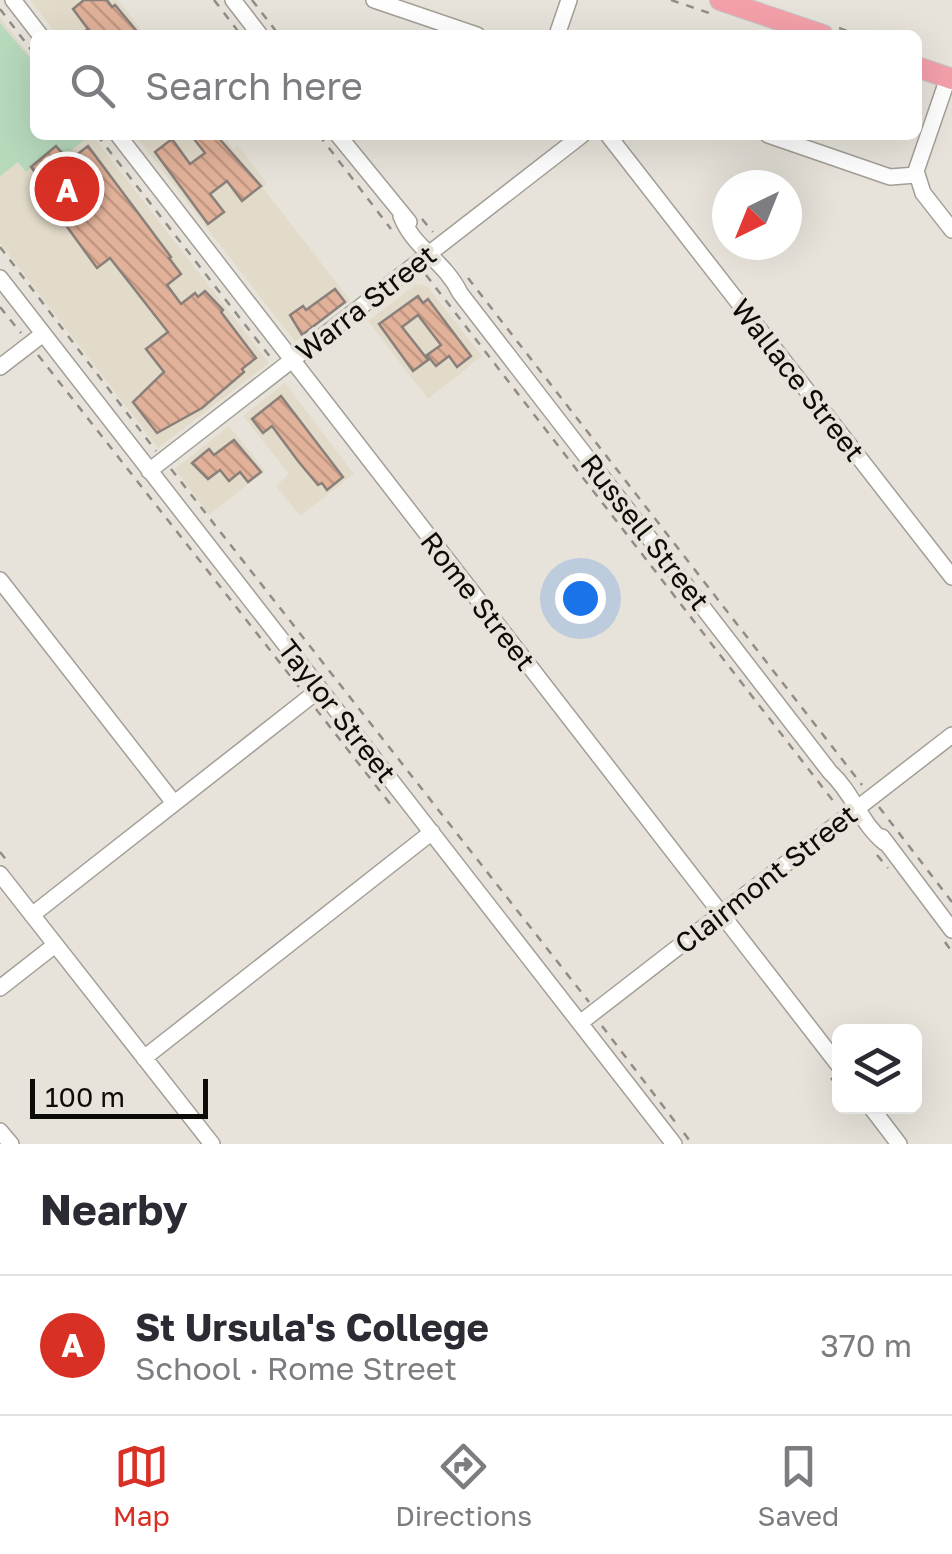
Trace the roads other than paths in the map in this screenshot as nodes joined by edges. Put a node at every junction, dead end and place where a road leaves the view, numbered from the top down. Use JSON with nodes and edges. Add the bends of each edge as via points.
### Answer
{"nodes":[{"id":1,"x":13,"y":0,"type":"edge"},
{"id":2,"x":234,"y":0,"type":"edge"},
{"id":3,"x":374,"y":0,"type":"edge"},
{"id":4,"x":568,"y":0,"type":"edge"},
{"id":5,"x":720,"y":0,"type":"edge"},
{"id":6,"x":36,"y":30,"type":"edge"},
{"id":7,"x":256,"y":30,"type":"edge"},
{"id":8,"x":462,"y":30,"type":"edge"},
{"id":9,"x":559,"y":30,"type":"edge"},
{"id":10,"x":808,"y":30,"type":"edge"},
{"id":11,"x":922,"y":69,"type":"edge"},
{"id":12,"x":950,"y":78,"type":"edge"},
{"id":13,"x":122,"y":140,"type":"edge"},
{"id":14,"x":342,"y":140,"type":"edge"},
{"id":15,"x":576,"y":140,"type":"edge"},
{"id":16,"x":612,"y":140,"type":"edge"},
{"id":17,"x":783,"y":140,"type":"edge"},
{"id":18,"x":916,"y":175,"type":"junction"},
{"id":19,"x":946,"y":209,"type":"edge"},
{"id":20,"x":952,"y":230,"type":"edge"},
{"id":21,"x":423,"y":258,"type":"junction"},
{"id":22,"x":0,"y":278,"type":"edge"},
{"id":23,"x":43,"y":334,"type":"junction"},
{"id":24,"x":286,"y":364,"type":"junction"},
{"id":25,"x":0,"y":367,"type":"edge"},
{"id":26,"x":156,"y":465,"type":"junction"},
{"id":27,"x":952,"y":577,"type":"edge"},
{"id":28,"x":0,"y":580,"type":"edge"},
{"id":29,"x":314,"y":694,"type":"junction"},
{"id":30,"x":952,"y":735,"type":"edge"},
{"id":31,"x":174,"y":803,"type":"junction"},
{"id":32,"x":858,"y":807,"type":"junction"},
{"id":33,"x":432,"y":832,"type":"junction"},
{"id":34,"x":0,"y":874,"type":"edge"},
{"id":35,"x":721,"y":914,"type":"junction"},
{"id":36,"x":32,"y":915,"type":"junction"},
{"id":37,"x":946,"y":934,"type":"edge"},
{"id":38,"x":55,"y":945,"type":"junction"},
{"id":39,"x":0,"y":988,"type":"edge"},
{"id":40,"x":580,"y":1023,"type":"junction"},
{"id":41,"x":832,"y":1057,"type":"edge"},
{"id":42,"x":144,"y":1058,"type":"junction"},
{"id":43,"x":876,"y":1114,"type":"edge"},
{"id":44,"x":0,"y":1131,"type":"edge"},
{"id":45,"x":673,"y":1143,"type":"edge"},
{"id":46,"x":10,"y":1144,"type":"edge"},
{"id":47,"x":212,"y":1144,"type":"edge"},
{"id":48,"x":900,"y":1144,"type":"edge"}],
"edges":[{"from":1,"to":6,"type":"street"},
{"from":2,"to":7,"type":"street"},
{"from":3,"to":8,"type":"street"},
{"from":4,"to":9,"type":"street"},
{"from":5,"to":10,"type":"main road"},
{"from":11,"to":12,"type":"main road"},
{"from":12,"to":18,"type":"street"},
{"from":13,"to":24,"type":"street","name":"Rome Street"},
{"from":14,"to":21,"type":"street","name":"Russell Street"},
{"from":15,"to":21,"type":"street","name":"Warra Street"},
{"from":16,"to":27,"type":"street","name":"Wallace Street"},
{"from":17,"to":18,"type":"street","via":[[890,177]]},
{"from":18,"to":19,"type":"street","via":[[923,193]]},
{"from":19,"to":20,"type":"street"},
{"from":21,"to":24,"type":"street","name":"Warra Street"},
{"from":21,"to":32,"type":"street","name":"Russell Street","via":[[460,293]]},
{"from":22,"to":23,"type":"street","name":"Taylor Street"},
{"from":23,"to":25,"type":"street"},
{"from":23,"to":26,"type":"street","name":"Taylor Street"},
{"from":24,"to":26,"type":"street","name":"Warra Street"},
{"from":24,"to":35,"type":"street","name":"Rome Street"},
{"from":26,"to":29,"type":"street","name":"Taylor Street"},
{"from":28,"to":31,"type":"street"},
{"from":29,"to":31,"type":"street"},
{"from":29,"to":33,"type":"street","name":"Taylor Street"},
{"from":30,"to":32,"type":"street","name":"Clairmont Street"},
{"from":31,"to":36,"type":"street"},
{"from":32,"to":35,"type":"street","name":"Clairmont Street"},
{"from":32,"to":37,"type":"street","name":"Russell Street","via":[[877,826],[880,848]]},
{"from":33,"to":40,"type":"street","name":"Taylor Street"},
{"from":33,"to":42,"type":"street"},
{"from":34,"to":36,"type":"street"},
{"from":35,"to":40,"type":"street","name":"Clairmont Street"},
{"from":35,"to":41,"type":"street","name":"Rome Street"},
{"from":36,"to":38,"type":"street"},
{"from":38,"to":39,"type":"street"},
{"from":38,"to":42,"type":"street"},
{"from":40,"to":45,"type":"street","name":"Taylor Street"},
{"from":42,"to":47,"type":"street"},
{"from":43,"to":48,"type":"street"},
{"from":44,"to":46,"type":"street"}]}
